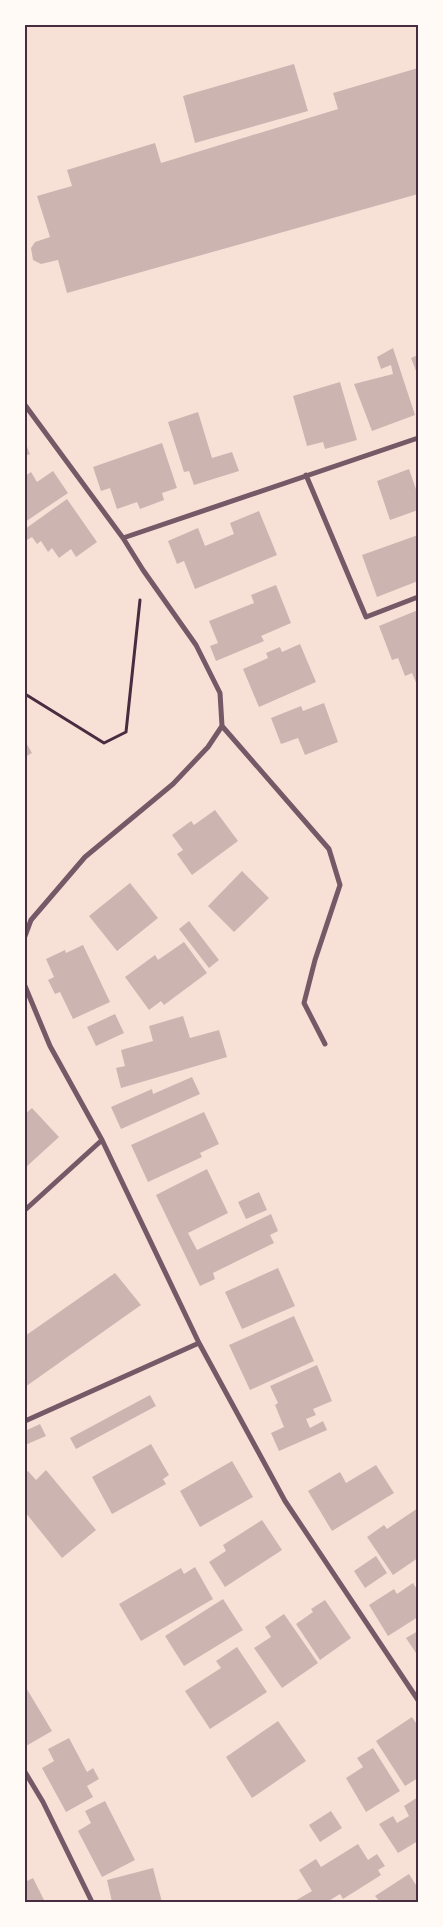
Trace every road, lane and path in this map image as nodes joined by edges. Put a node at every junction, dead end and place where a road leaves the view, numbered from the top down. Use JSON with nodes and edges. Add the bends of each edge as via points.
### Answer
{"nodes":[{"id":1,"x":25,"y":405,"type":"edge"},
{"id":2,"x":418,"y":438,"type":"edge"},
{"id":3,"x":306,"y":475,"type":"junction"},
{"id":4,"x":123,"y":538,"type":"junction"},
{"id":5,"x":143,"y":570,"type":"junction"},
{"id":6,"x":418,"y":597,"type":"edge"},
{"id":7,"x":25,"y":694,"type":"edge"},
{"id":8,"x":222,"y":726,"type":"junction"},
{"id":9,"x":25,"y":936,"type":"edge"},
{"id":10,"x":25,"y":986,"type":"edge"},
{"id":11,"x":325,"y":1044,"type":"dead end"},
{"id":12,"x":102,"y":1140,"type":"junction"},
{"id":13,"x":25,"y":1210,"type":"edge"},
{"id":14,"x":199,"y":1343,"type":"junction"},
{"id":15,"x":25,"y":1421,"type":"edge"},
{"id":16,"x":418,"y":1700,"type":"edge"},
{"id":17,"x":25,"y":1772,"type":"edge"},
{"id":18,"x":92,"y":1902,"type":"edge"}],
"edges":[{"from":1,"to":4,"type":"street"},
{"from":2,"to":3,"type":"street"},
{"from":3,"to":4,"type":"street"},
{"from":3,"to":6,"type":"street","via":[[366,617]]},
{"from":4,"to":5,"type":"street"},
{"from":5,"to":7,"type":"path","via":[[126,732],[104,743]]},
{"from":5,"to":8,"type":"street","via":[[196,645],[220,693]]},
{"from":8,"to":9,"type":"street","via":[[208,747],[173,784],[85,857],[31,920]]},
{"from":8,"to":11,"type":"street","via":[[329,848],[340,885],[304,1003]]},
{"from":10,"to":12,"type":"street","via":[[50,1046]]},
{"from":12,"to":13,"type":"street"},
{"from":12,"to":14,"type":"street"},
{"from":14,"to":15,"type":"street"},
{"from":14,"to":16,"type":"street","via":[[285,1501]]},
{"from":17,"to":18,"type":"street"}]}
